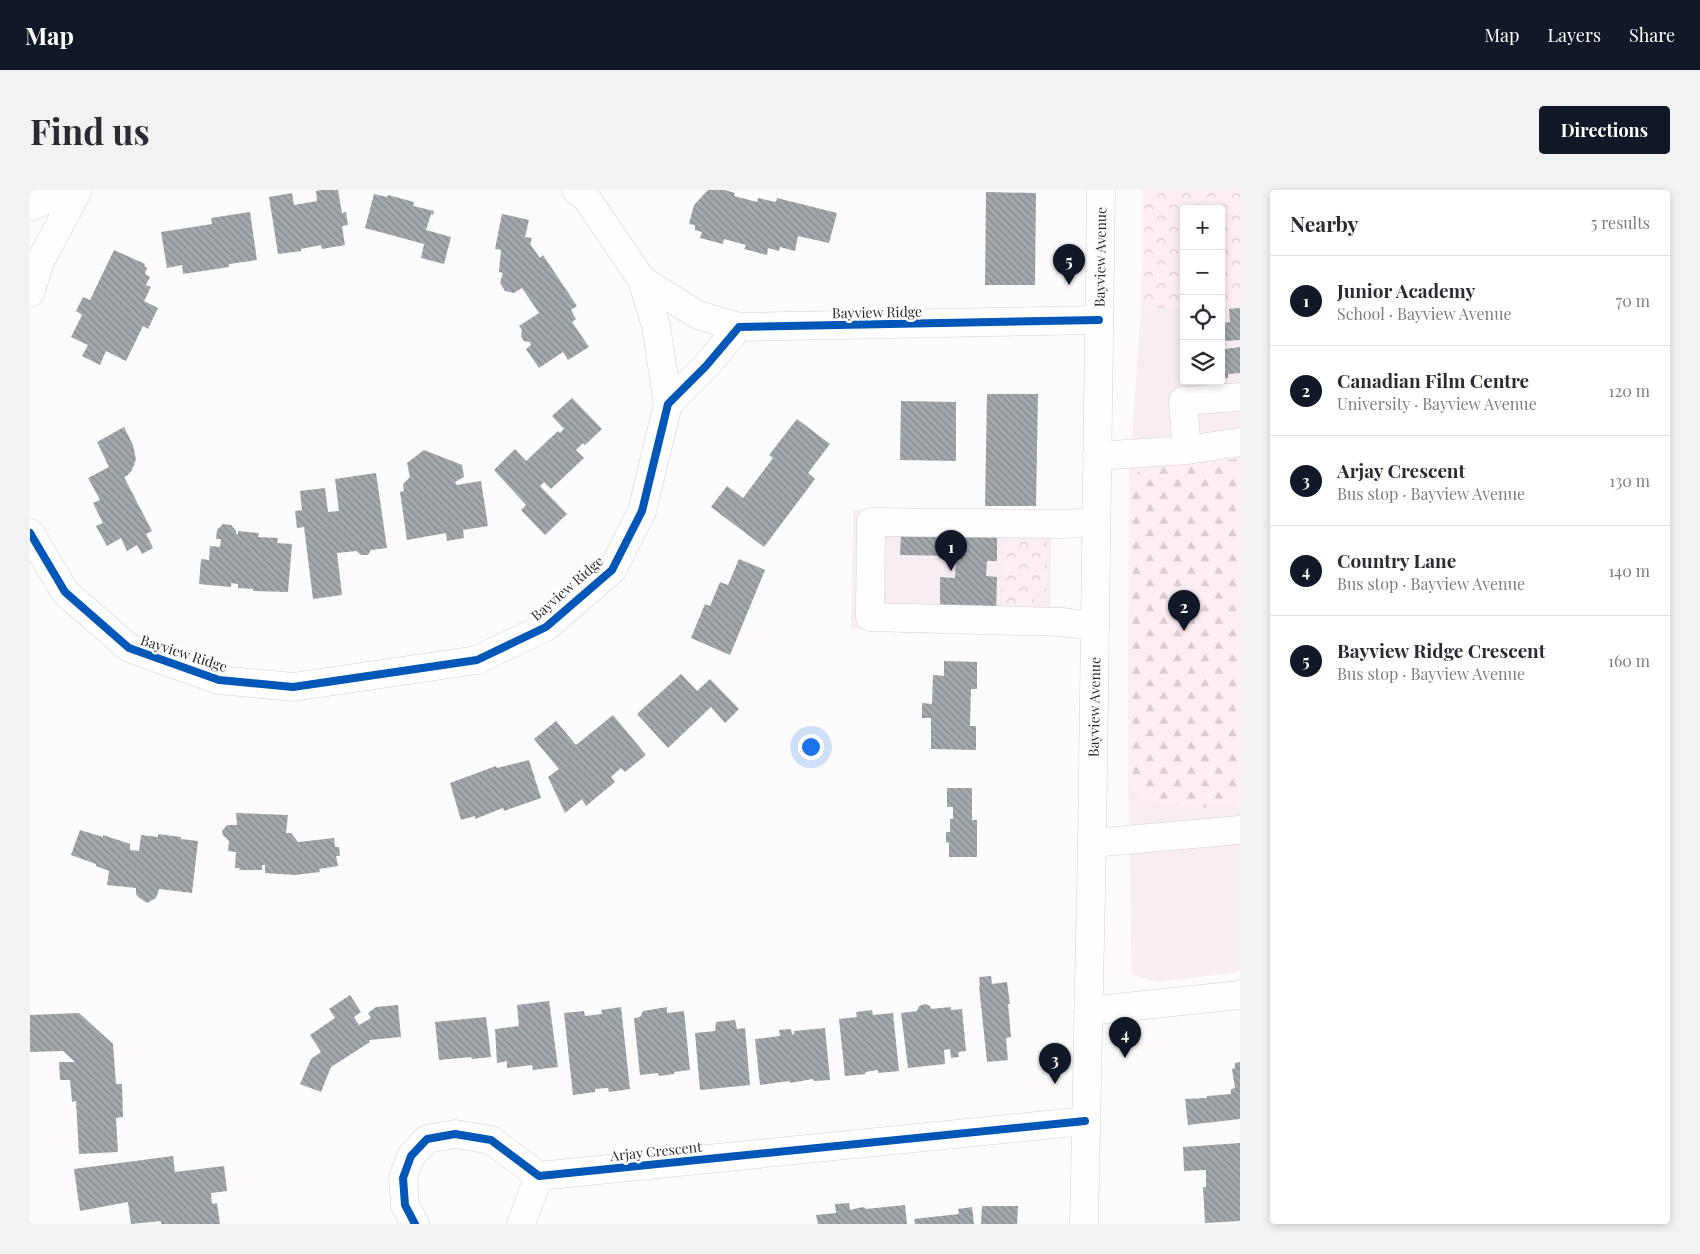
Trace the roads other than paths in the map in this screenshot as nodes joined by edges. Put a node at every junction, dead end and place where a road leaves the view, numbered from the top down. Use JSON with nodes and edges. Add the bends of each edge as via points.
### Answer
{"nodes":[{"id":1,"x":69,"y":190,"type":"edge"},
{"id":2,"x":78,"y":190,"type":"edge"},
{"id":3,"x":576,"y":190,"type":"edge"},
{"id":4,"x":1102,"y":190,"type":"edge"},
{"id":5,"x":30,"y":207,"type":"edge"},
{"id":6,"x":642,"y":280,"type":"junction"},
{"id":7,"x":30,"y":293,"type":"edge"},
{"id":8,"x":1099,"y":320,"type":"junction"},
{"id":9,"x":738,"y":327,"type":"junction"},
{"id":10,"x":1240,"y":397,"type":"edge"},
{"id":11,"x":668,"y":404,"type":"junction"},
{"id":12,"x":1240,"y":442,"type":"edge"},
{"id":13,"x":1187,"y":450,"type":"junction"},
{"id":14,"x":1097,"y":456,"type":"junction"},
{"id":15,"x":1096,"y":522,"type":"junction"},
{"id":16,"x":30,"y":533,"type":"edge"},
{"id":17,"x":1095,"y":626,"type":"junction"},
{"id":18,"x":1240,"y":830,"type":"edge"},
{"id":19,"x":1092,"y":843,"type":"junction"},
{"id":20,"x":1240,"y":995,"type":"edge"},
{"id":21,"x":1088,"y":1012,"type":"junction"},
{"id":22,"x":1085,"y":1121,"type":"junction"},
{"id":23,"x":539,"y":1176,"type":"junction"},
{"id":24,"x":416,"y":1224,"type":"edge"},
{"id":25,"x":521,"y":1224,"type":"edge"},
{"id":26,"x":1084,"y":1224,"type":"edge"}],
"edges":[{"from":1,"to":5,"type":"street"},
{"from":2,"to":7,"type":"street","via":[[40,262]]},
{"from":3,"to":6,"type":"street","via":[[586,199]]},
{"from":4,"to":8,"type":"street","name":"Bayview Avenue"},
{"from":6,"to":9,"type":"street","name":"Bayview Ridge","via":[[698,315]]},
{"from":6,"to":11,"type":"street","name":"Bayview Ridge","via":[[656,326]]},
{"from":8,"to":9,"type":"street","name":"Bayview Ridge"},
{"from":8,"to":14,"type":"street","name":"Bayview Avenue"},
{"from":9,"to":11,"type":"street","via":[[706,366]]},
{"from":10,"to":13,"type":"street","via":[[1183,401]]},
{"from":11,"to":16,"type":"street","name":"Bayview Ridge","via":[[642,511],[612,570],[546,628],[477,660],[293,687],[219,680],[129,648],[65,592]]},
{"from":12,"to":13,"type":"street"},
{"from":13,"to":14,"type":"street"},
{"from":14,"to":15,"type":"street","name":"Bayview Avenue"},
{"from":15,"to":17,"type":"street","name":"Bayview Avenue"},
{"from":15,"to":17,"type":"street","via":[[871,522],[870,617],[1061,622]]},
{"from":17,"to":19,"type":"street","name":"Bayview Avenue"},
{"from":18,"to":19,"type":"street"},
{"from":19,"to":21,"type":"street","name":"Bayview Avenue"},
{"from":20,"to":21,"type":"street"},
{"from":21,"to":22,"type":"street","name":"Bayview Avenue"},
{"from":22,"to":23,"type":"street","name":"Arjay Crescent"},
{"from":22,"to":26,"type":"street","name":"Bayview Avenue"},
{"from":23,"to":24,"type":"street","via":[[490,1140],[455,1134],[427,1139],[411,1156],[403,1178],[405,1206]]},
{"from":23,"to":25,"type":"street"}]}
